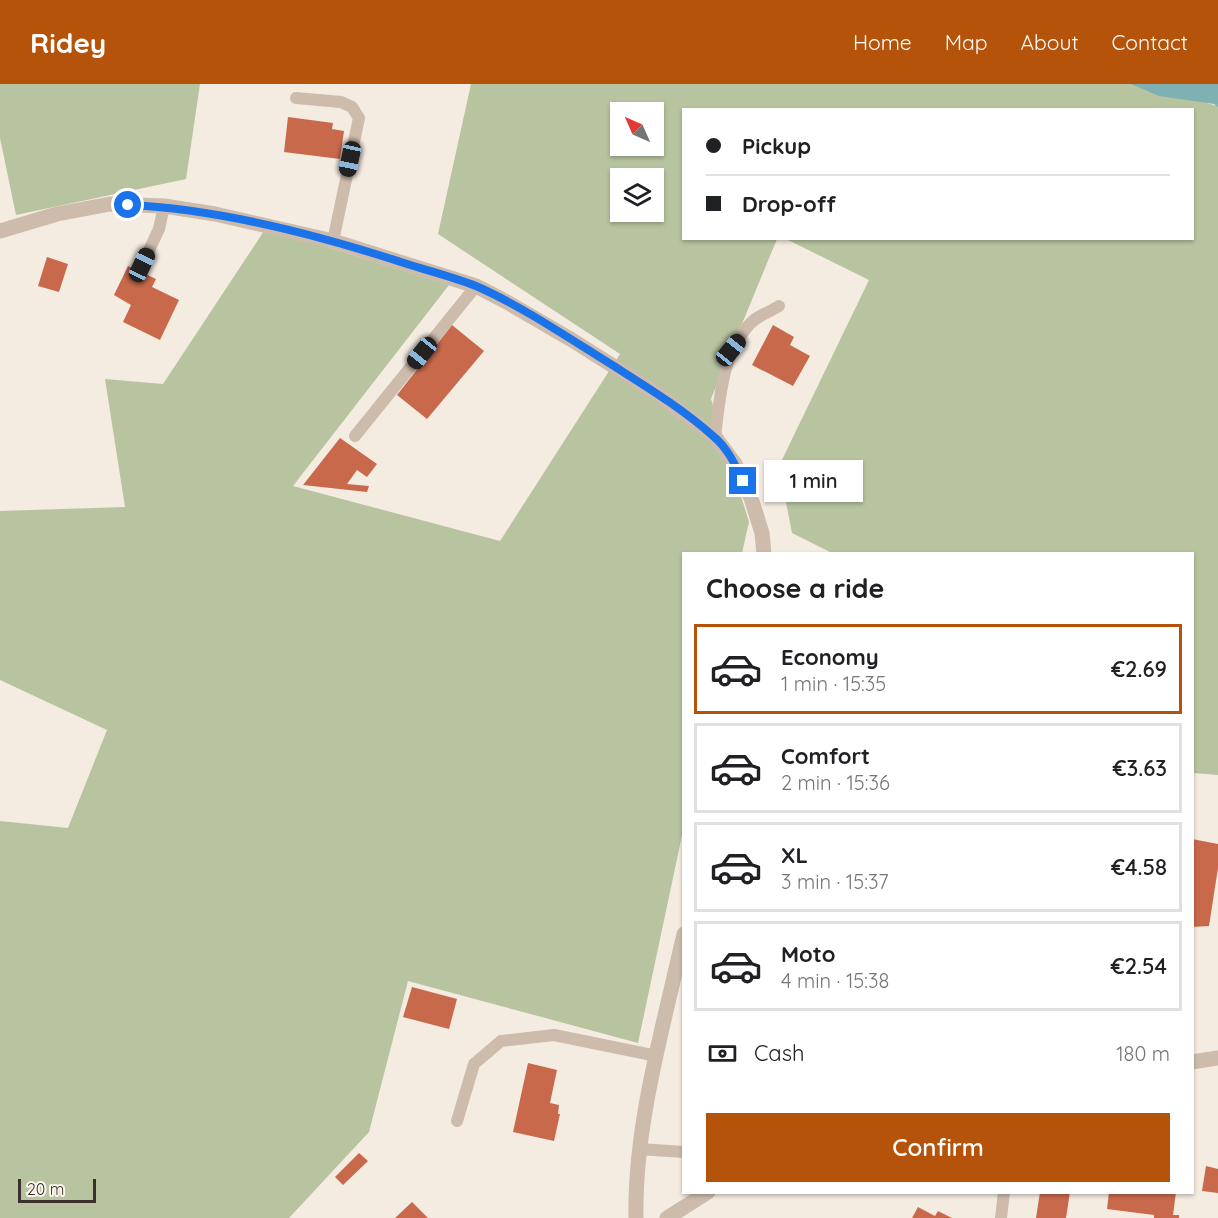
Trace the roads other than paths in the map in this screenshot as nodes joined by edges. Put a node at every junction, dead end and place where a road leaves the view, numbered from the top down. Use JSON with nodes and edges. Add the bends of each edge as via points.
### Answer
{"nodes":[{"id":1,"x":296,"y":98,"type":"dead end"},
{"id":2,"x":164,"y":206,"type":"junction"},
{"id":3,"x":0,"y":231,"type":"edge"},
{"id":4,"x":333,"y":241,"type":"junction"},
{"id":5,"x":142,"y":265,"type":"dead end"},
{"id":6,"x":476,"y":286,"type":"junction"},
{"id":7,"x":779,"y":306,"type":"dead end"},
{"id":8,"x":355,"y":436,"type":"dead end"},
{"id":9,"x":715,"y":437,"type":"junction"},
{"id":10,"x":764,"y":552,"type":"edge"},
{"id":11,"x":682,"y":943,"type":"edge"},
{"id":12,"x":657,"y":1056,"type":"junction"},
{"id":13,"x":1218,"y":1058,"type":"edge"},
{"id":14,"x":1194,"y":1062,"type":"edge"},
{"id":15,"x":458,"y":1121,"type":"dead end"},
{"id":16,"x":639,"y":1149,"type":"junction"},
{"id":17,"x":682,"y":1152,"type":"edge"},
{"id":18,"x":705,"y":1194,"type":"edge"},
{"id":19,"x":1004,"y":1194,"type":"edge"},
{"id":20,"x":636,"y":1218,"type":"edge"},
{"id":21,"x":667,"y":1218,"type":"edge"},
{"id":22,"x":1001,"y":1218,"type":"edge"}],
"edges":[{"from":1,"to":4,"type":"lane","via":[[341,102],[352,107],[359,118]]},
{"from":2,"to":3,"type":"street","via":[[110,204]]},
{"from":2,"to":4,"type":"street","via":[[215,213]]},
{"from":2,"to":5,"type":"lane","via":[[159,229]]},
{"from":4,"to":6,"type":"street"},
{"from":6,"to":8,"type":"lane"},
{"from":6,"to":9,"type":"street","via":[[656,393]]},
{"from":7,"to":9,"type":"lane","via":[[755,320],[731,350]]},
{"from":9,"to":10,"type":"street","via":[[735,464],[751,498]]},
{"from":11,"to":12,"type":"street"},
{"from":12,"to":15,"type":"lane","via":[[554,1035],[501,1041],[474,1064]]},
{"from":12,"to":16,"type":"street"},
{"from":13,"to":14,"type":"street"},
{"from":16,"to":17,"type":"lane"},
{"from":16,"to":20,"type":"street"},
{"from":18,"to":21,"type":"street"},
{"from":19,"to":22,"type":"lane"}]}
